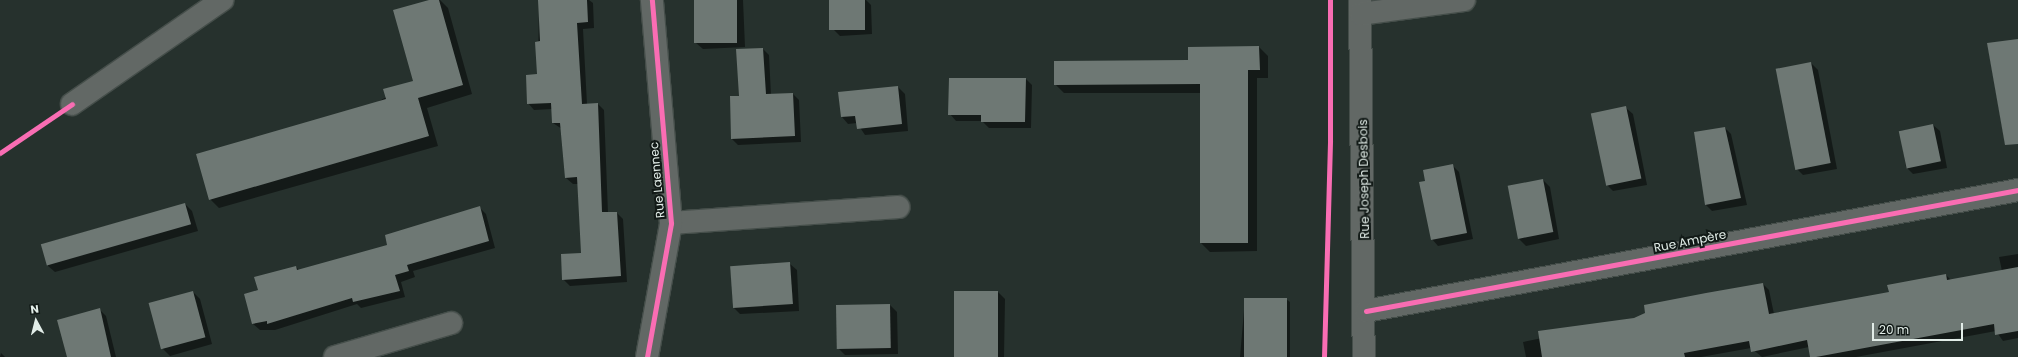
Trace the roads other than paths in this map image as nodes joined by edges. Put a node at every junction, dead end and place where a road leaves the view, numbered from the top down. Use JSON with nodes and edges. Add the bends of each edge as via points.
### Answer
{"nodes":[{"id":1,"x":222,"y":0,"type":"edge"},
{"id":2,"x":652,"y":0,"type":"edge"},
{"id":3,"x":1464,"y":0,"type":"edge"},
{"id":4,"x":1360,"y":7,"type":"edge"},
{"id":5,"x":72,"y":104,"type":"dead end"},
{"id":6,"x":2018,"y":190,"type":"edge"},
{"id":7,"x":898,"y":207,"type":"dead end"},
{"id":8,"x":671,"y":223,"type":"junction"},
{"id":9,"x":1366,"y":311,"type":"junction"},
{"id":10,"x":451,"y":324,"type":"dead end"},
{"id":11,"x":335,"y":357,"type":"edge"},
{"id":12,"x":648,"y":357,"type":"edge"},
{"id":13,"x":1364,"y":357,"type":"edge"}],
"edges":[{"from":1,"to":5,"type":"street"},
{"from":2,"to":8,"type":"street","name":"Rue Laennec"},
{"from":3,"to":4,"type":"street"},
{"from":4,"to":9,"type":"street","name":"Rue Joseph Desbois"},
{"from":6,"to":9,"type":"street","name":"Rue Ampère"},
{"from":7,"to":8,"type":"street","name":"Rue Laennec"},
{"from":8,"to":12,"type":"street","name":"Rue Laennec"},
{"from":9,"to":13,"type":"street","name":"Rue Joseph Desbois"},
{"from":10,"to":11,"type":"street"}]}
